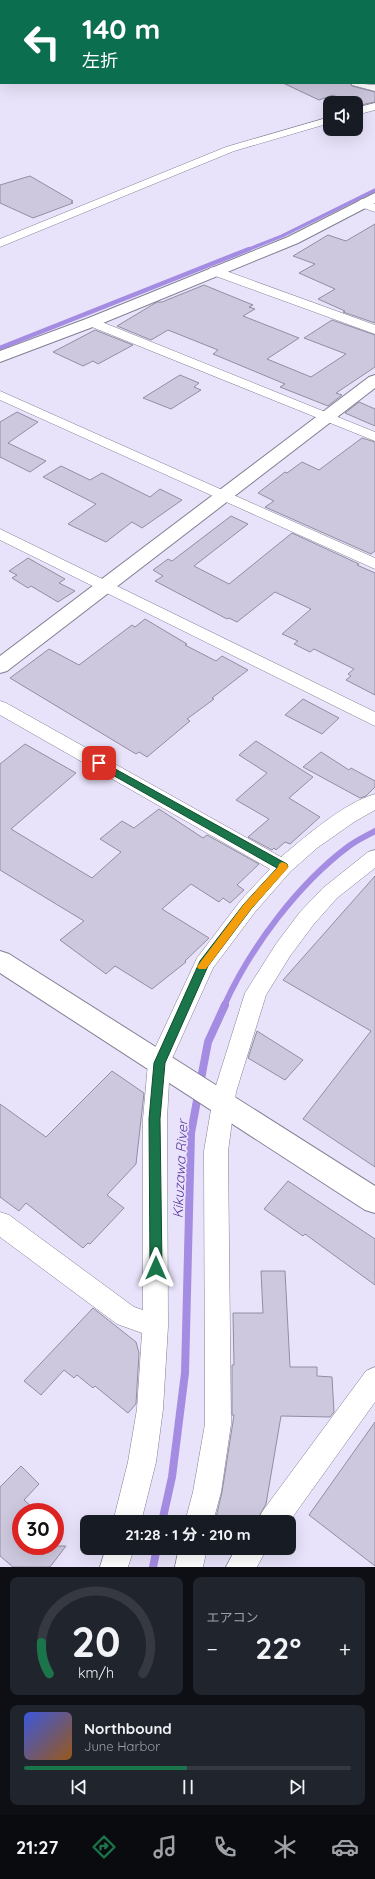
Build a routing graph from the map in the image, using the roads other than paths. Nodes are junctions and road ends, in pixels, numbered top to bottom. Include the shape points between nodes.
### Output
1 (360, 84) edge
2 (375, 88) edge
3 (375, 106) edge
4 (363, 110) edge
5 (323, 122) edge
6 (371, 203) edge
7 (0, 243) edge
8 (215, 270) junction
9 (92, 322) junction
10 (375, 330) edge
11 (0, 357) edge
12 (375, 380) edge
13 (0, 395) edge
14 (325, 418) junction
15 (375, 438) edge
16 (222, 496) junction
17 (0, 534) edge
18 (375, 564) edge
19 (103, 586) junction
20 (0, 666) edge
21 (0, 707) edge
22 (375, 720) edge
23 (375, 801) edge
24 (375, 857) edge
25 (283, 867) junction
26 (0, 961) edge
27 (165, 1067) junction
28 (218, 1102) junction
29 (375, 1202) edge
30 (2, 1229) edge
31 (155, 1326) junction
32 (375, 1380) edge
33 (129, 1515) edge
34 (201, 1515) edge
35 (277, 1515) edge
36 (118, 1555) edge
37 (191, 1555) edge
38 (248, 1555) edge
39 (114, 1567) edge
40 (188, 1567) edge
41 (240, 1567) edge

1 - 2 street
3 - 4 street
5 - 7 street via 230,149
6 - 8 street via 293,240
8 - 9 street
8 - 10 street
9 - 11 street
9 - 14 street
12 - 14 street
13 - 16 street
14 - 15 street
14 - 16 street
16 - 18 street
16 - 19 street
17 - 19 street
19 - 20 street
19 - 22 street
21 - 25 street
23 - 25 street via 310,843
24 - 28 street via 330,892 283,950 256,993
25 - 27 street via 248,906 204,964
26 - 27 street
27 - 28 street
27 - 31 street via 154,1119
28 - 29 street
28 - 34 street via 218,1424
30 - 31 street via 126,1316
31 - 33 street via 150,1409 142,1462
32 - 35 street
36 - 39 street
37 - 40 street
38 - 41 street

